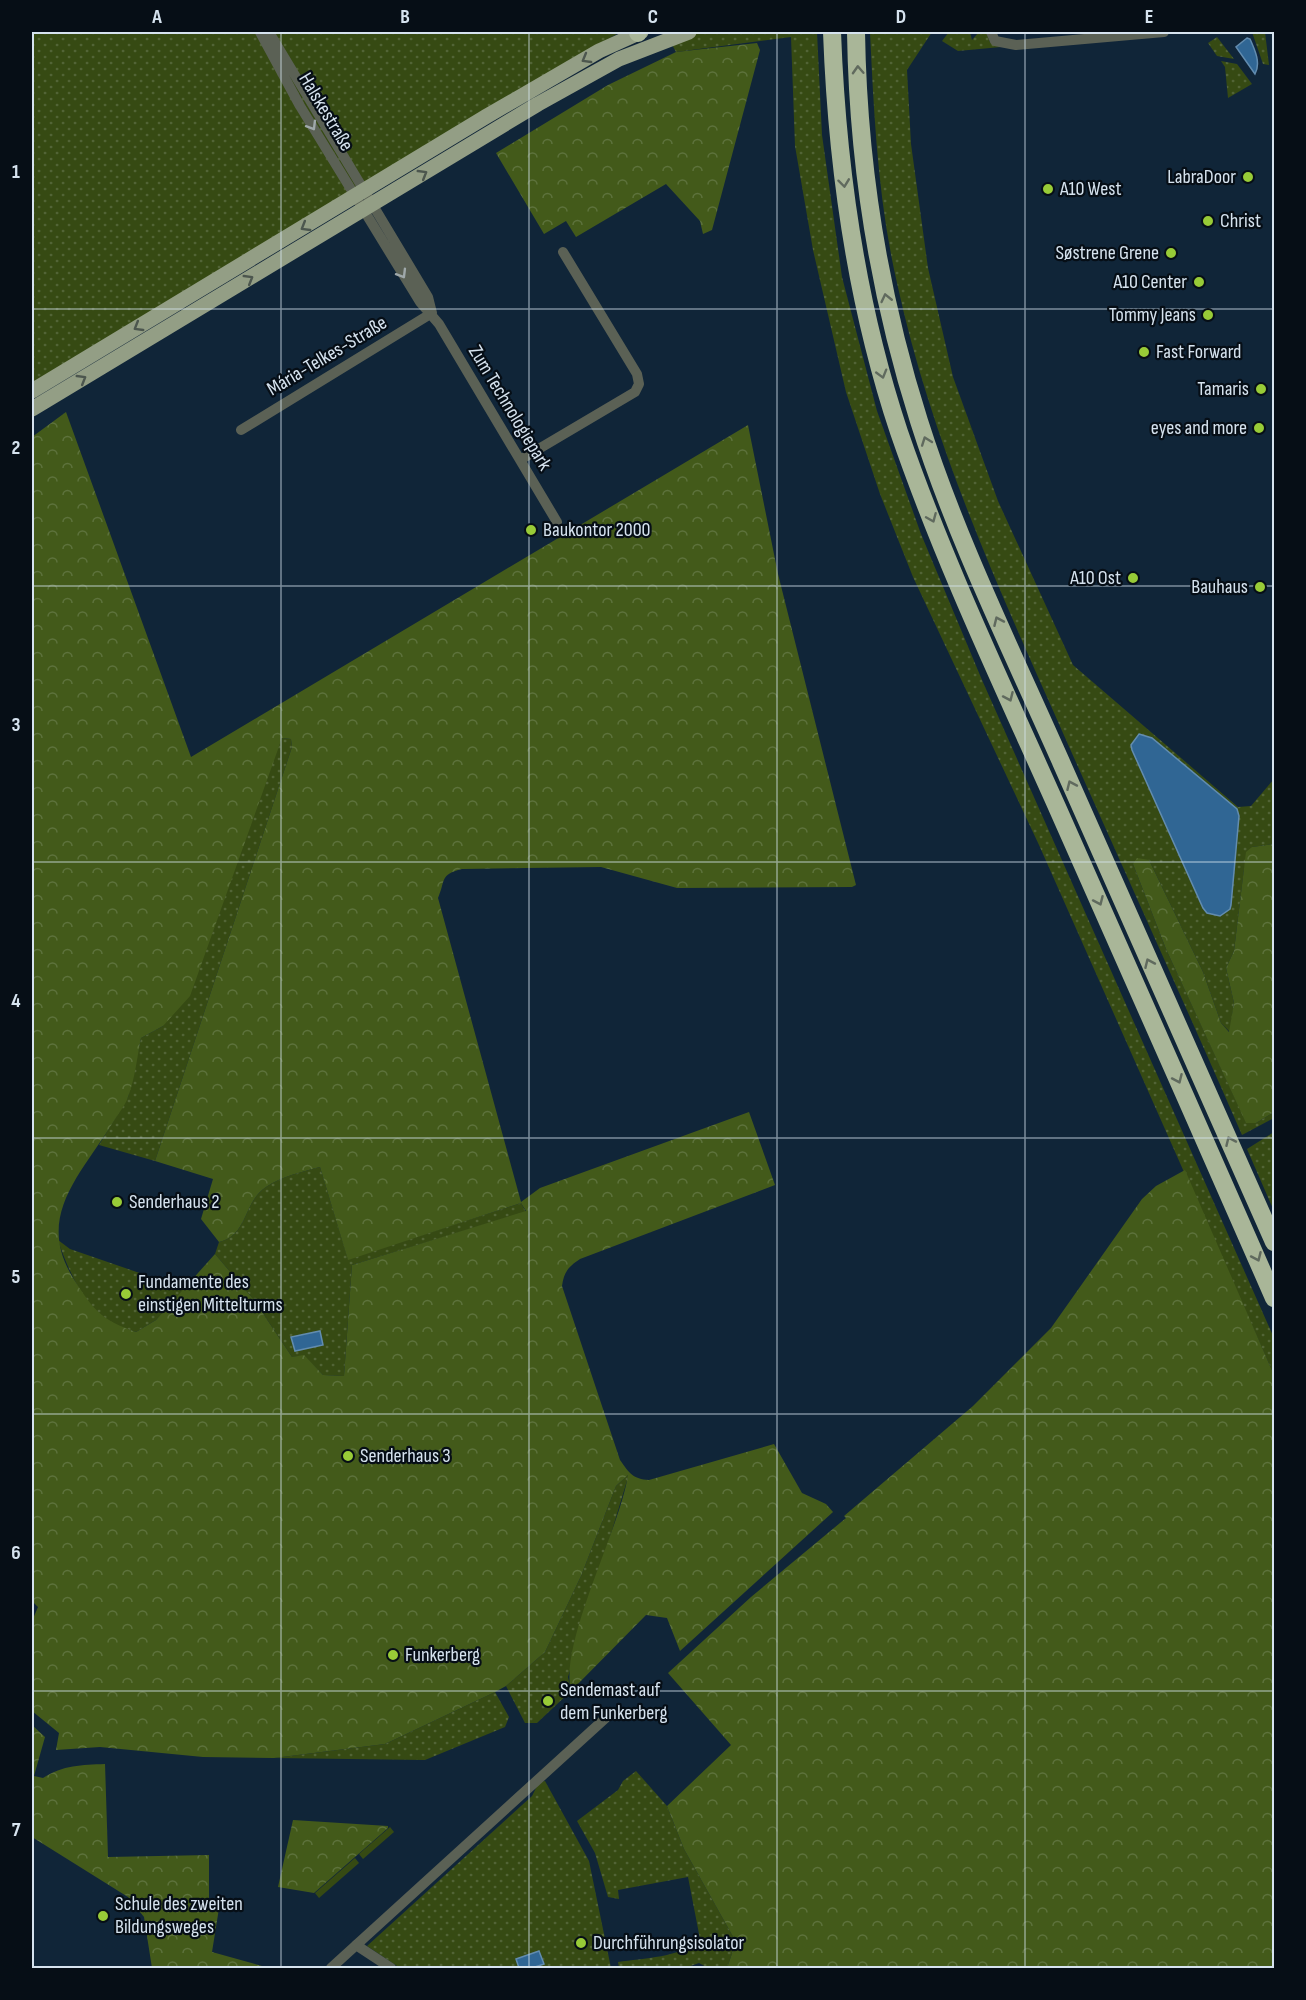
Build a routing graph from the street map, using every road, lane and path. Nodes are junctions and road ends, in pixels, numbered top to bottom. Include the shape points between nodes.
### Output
1 (260, 32) edge
2 (269, 32) edge
3 (689, 32) edge
4 (832, 32) edge
5 (856, 32) edge
6 (991, 32) edge
7 (1164, 32) edge
8 (640, 36) edge
9 (364, 200) junction
10 (563, 252) dead end
11 (432, 313) junction
12 (32, 391) edge
13 (32, 409) edge
14 (241, 430) dead end
15 (520, 460) junction
16 (557, 522) dead end
17 (1275, 1242) edge
18 (1275, 1298) edge
19 (610, 1714) dead end
20 (356, 1945) junction
21 (331, 1968) edge
22 (391, 1968) edge

1 -> 9 street, Halskestraße via 300,106
2 - 9 street, Halskestraße
3 - 8 main road
4 -> 18 highway via 839,139 860,285 899,431 978,628
17 -> 5 highway via 996,617 919,422 889,310 868,203
6 - 7 street via 995,41 1016,45
8 - 9 main road via 589,57
9 - 11 street, Zum Technologiepark via 420,302
9 -> 12 main road
13 -> 9 main road
10 - 15 street via 637,374 639,384 635,392
11 - 14 street, Mária-Telkes-Straße
11 - 15 street, Zum Technologiepark
15 - 16 street, Zum Technologiepark
19 - 20 street
20 - 21 street
20 - 22 street

